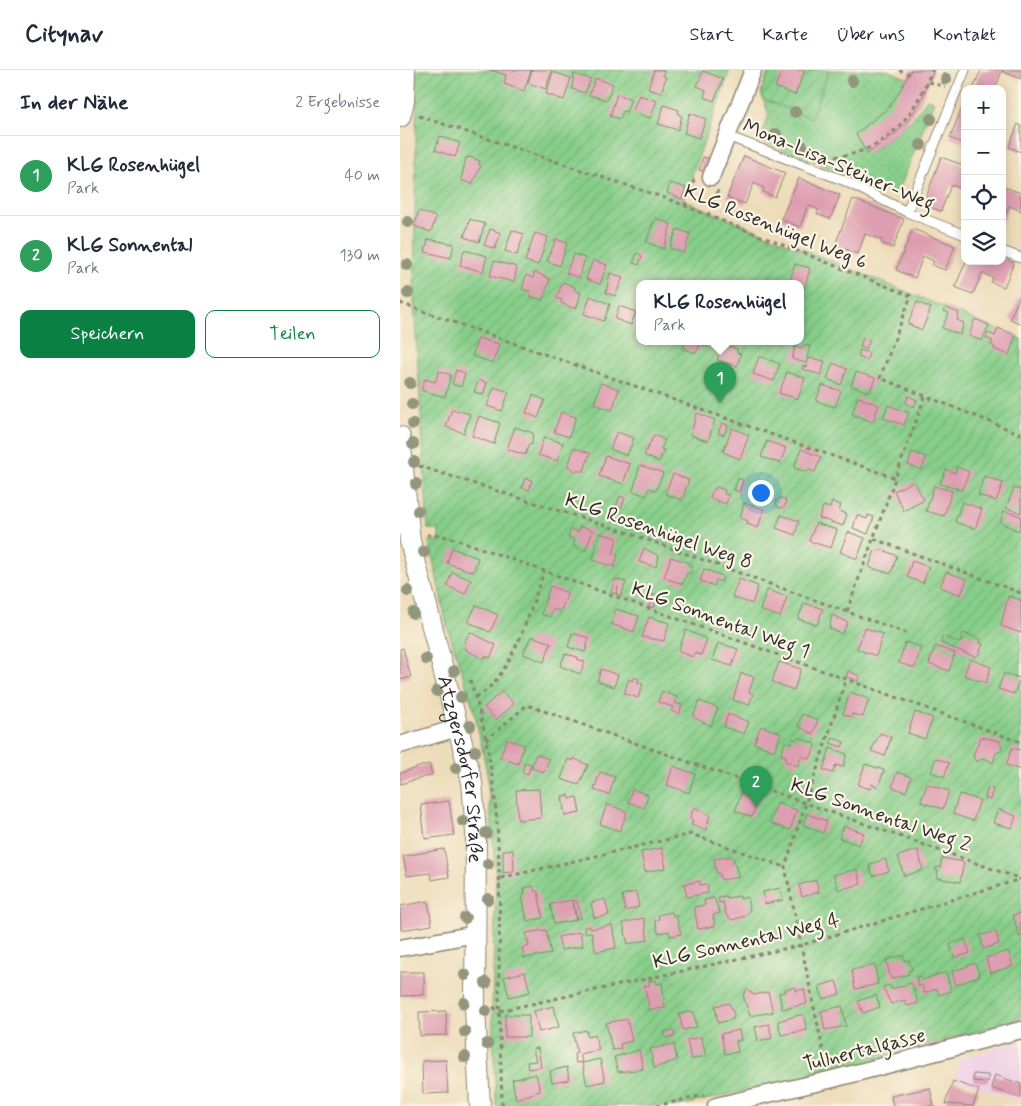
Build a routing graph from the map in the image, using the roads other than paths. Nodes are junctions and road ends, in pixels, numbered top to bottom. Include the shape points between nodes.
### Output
1 (405, 70) edge
2 (753, 70) edge
3 (965, 70) edge
4 (401, 114) edge
5 (727, 136) junction
6 (711, 177) road end
7 (907, 212) junction
8 (961, 233) edge
9 (1006, 252) edge
10 (1021, 258) edge
11 (400, 437) edge
12 (405, 543) edge
13 (457, 728) junction
14 (400, 745) edge
15 (476, 934) junction
16 (400, 948) edge
17 (1021, 1030) edge
18 (480, 1106) edge
19 (716, 1106) edge

1 - 4 street
2 - 5 street
3 - 7 lane
5 - 6 street
5 - 7 lane, Mona-Lisa-Steiner-Weg via 811,167
7 - 8 lane, Mona-Lisa-Steiner-Weg
9 - 10 lane
11 - 12 street, Atzgersdorfer Straße
12 - 13 street, Atzgersdorfer Straße
13 - 14 street
13 - 15 street, Atzgersdorfer Straße via 472,782 476,833
15 - 16 street
15 - 18 street, Atzgersdorfer Straße via 475,1007
17 - 19 street, Tullnertalgasse

